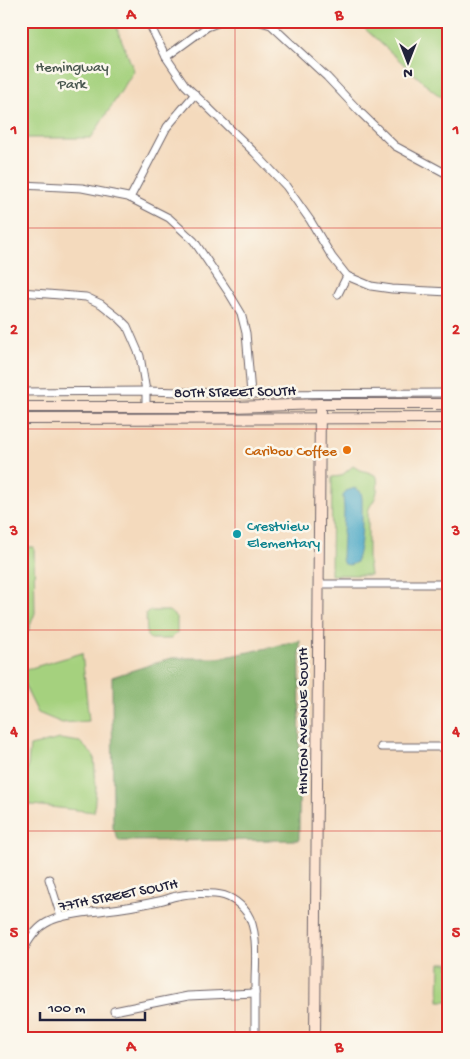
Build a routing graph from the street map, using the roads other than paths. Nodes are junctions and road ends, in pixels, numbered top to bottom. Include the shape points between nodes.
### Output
1 (148, 21) edge
2 (223, 21) edge
3 (257, 21) edge
4 (166, 57) junction
5 (195, 94) junction
6 (449, 175) edge
7 (21, 185) edge
8 (130, 198) junction
9 (347, 276) junction
10 (21, 292) edge
11 (449, 292) edge
12 (338, 294) dead end
13 (146, 391) junction
14 (21, 392) edge
15 (449, 392) edge
16 (251, 394) junction
17 (320, 404) junction
18 (449, 404) edge
19 (21, 407) edge
20 (146, 407) junction
21 (320, 418) junction
22 (449, 418) edge
23 (21, 419) edge
24 (318, 584) junction
25 (449, 584) edge
26 (381, 747) dead end
27 (449, 747) edge
28 (49, 879) dead end
29 (61, 917) junction
30 (21, 955) edge
31 (255, 993) junction
32 (114, 1011) dead end
33 (254, 1038) edge
34 (315, 1038) edge

1 - 4 street
2 - 4 street via 207,27
3 - 6 street via 271,25 395,146
4 - 5 street
5 - 8 street via 167,127
5 - 9 street via 286,186
7 - 8 street via 82,188
8 - 16 street via 169,218 194,241 230,292 246,333
9 - 11 street via 392,289
9 - 12 street
10 - 13 street via 86,297 120,319 128,326 140,356
13 - 14 street, 80TH STREET SOUTH
13 - 16 street, 80TH STREET SOUTH
13 - 20 street
15 - 16 street, 80TH STREET SOUTH
17 - 18 main road, 80TH STREET SOUTH
17 - 20 main road, 80TH STREET SOUTH
17 - 21 main road, HINTON AVENUE SOUTH
19 - 20 main road, 80TH STREET SOUTH
21 - 22 main road, 80TH STREET SOUTH
21 - 23 main road, 80TH STREET SOUTH
21 - 24 main road, HINTON AVENUE SOUTH
24 - 25 street
24 - 34 main road, HINTON AVENUE SOUTH
26 - 27 street
28 - 29 street
29 - 30 street, 77TH STREET SOUTH via 39,928
29 - 31 street, 77TH STREET SOUTH via 178,896 226,896 242,907 252,924
31 - 32 street via 188,996
31 - 33 street, 77TH STREET SOUTH

